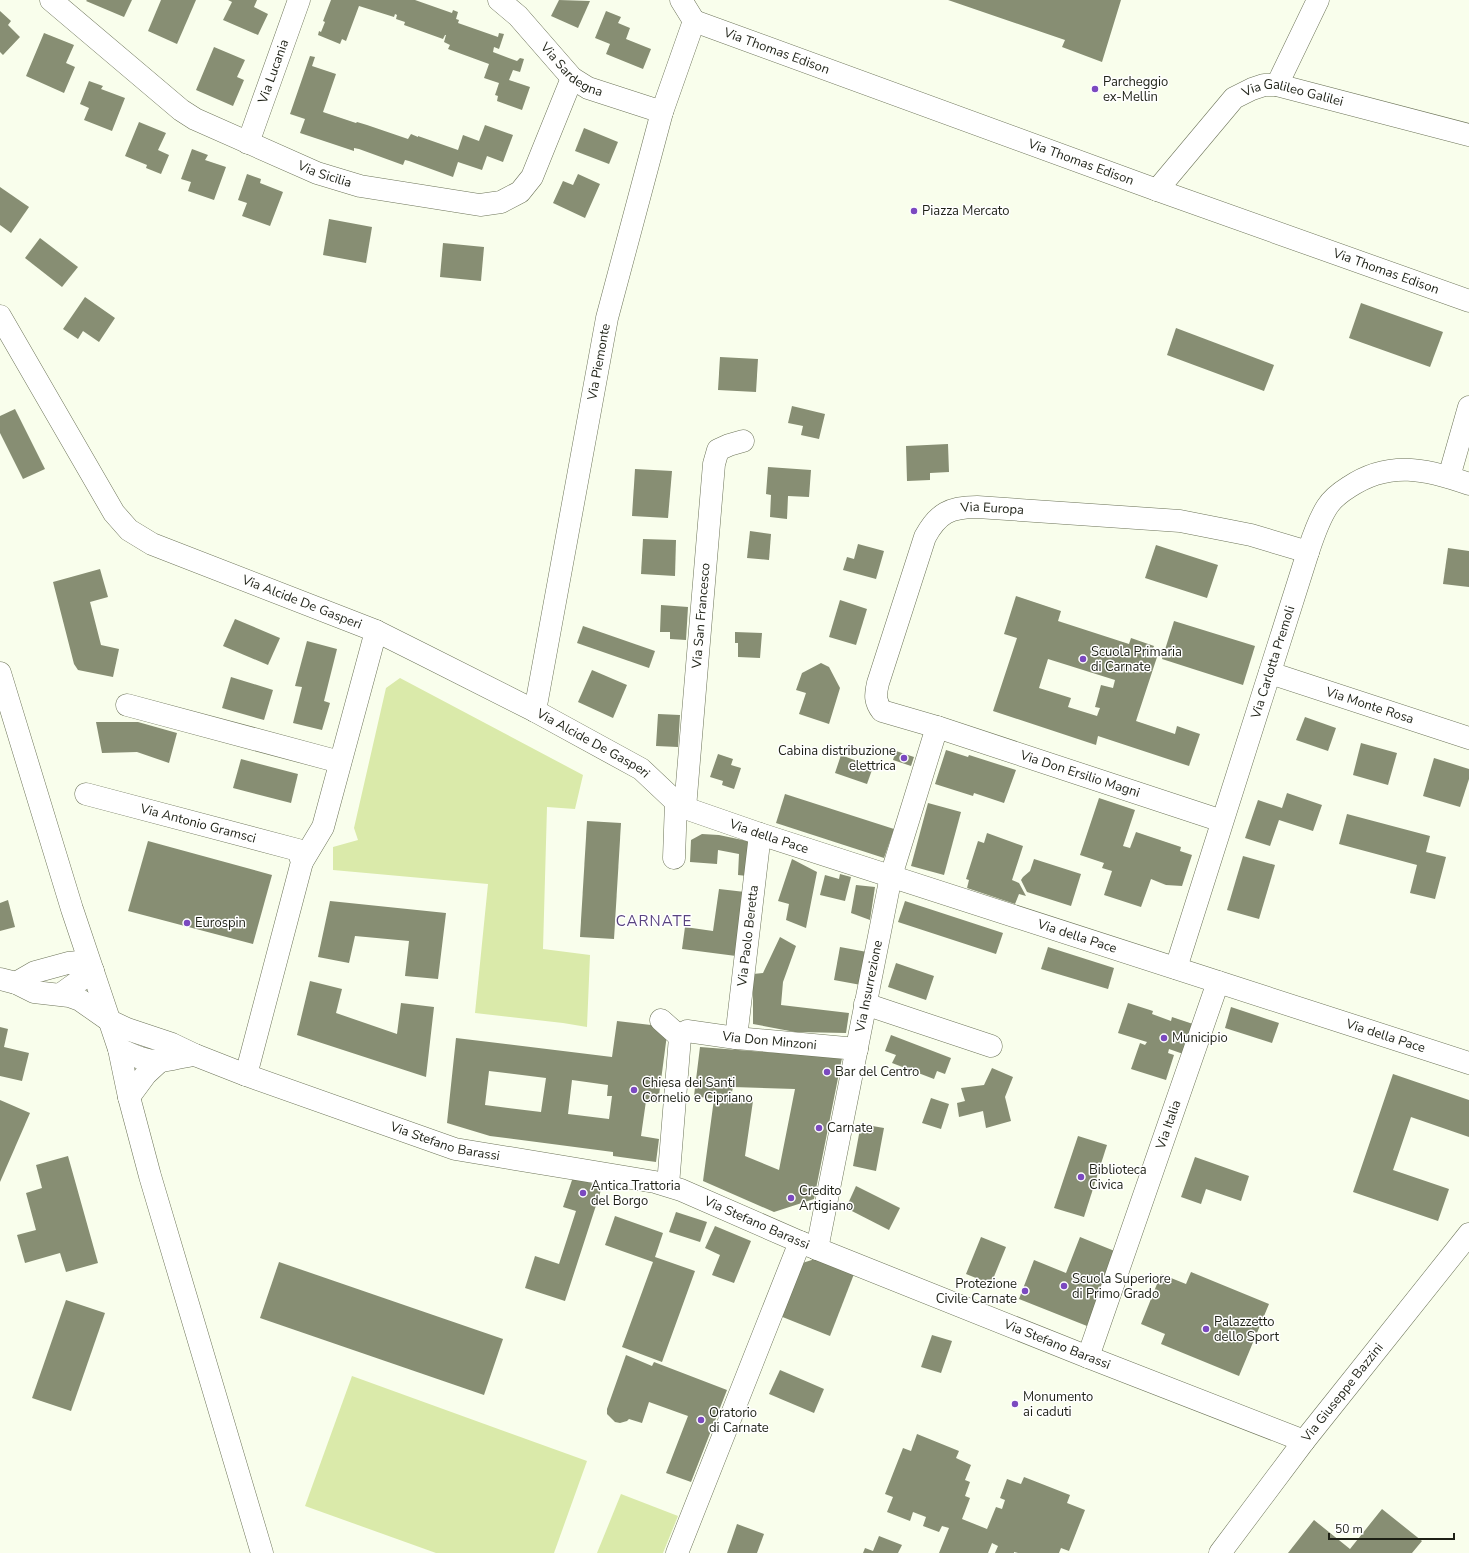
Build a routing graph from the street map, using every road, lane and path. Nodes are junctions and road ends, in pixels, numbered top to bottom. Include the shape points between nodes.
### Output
1 (51, 0) edge
2 (299, 0) edge
3 (499, 0) edge
4 (681, 0) edge
5 (1318, 0) edge
6 (694, 21) junction
7 (572, 78) junction
8 (1277, 85) junction
9 (662, 112) junction
10 (1469, 135) edge
11 (248, 143) junction
12 (1157, 190) junction
13 (1469, 301) edge
14 (0, 316) edge
15 (1469, 407) edge
16 (743, 441) dead end
17 (1449, 477) junction
18 (1469, 484) edge
19 (1308, 552) junction
20 (376, 631) junction
21 (0, 673) edge
22 (1270, 673) junction
23 (127, 705) dead end
24 (534, 711) junction
25 (937, 727) junction
26 (1469, 738) edge
27 (340, 762) junction
28 (86, 794) dead end
29 (680, 805) junction
30 (1222, 821) junction
31 (760, 834) junction
32 (674, 858) dead end
33 (302, 862) junction
34 (891, 876) junction
35 (72, 909) junction
36 (68, 963) junction
37 (1176, 968) junction
38 (93, 971) junction
39 (8, 981) edge
40 (1218, 982) junction
41 (61, 994) junction
42 (865, 1004) junction
43 (661, 1020) dead end
44 (110, 1021) junction
45 (682, 1035) junction
46 (154, 1038) junction
47 (736, 1038) junction
48 (992, 1046) dead end
49 (119, 1049) junction
50 (857, 1049) junction
51 (195, 1055) junction
52 (160, 1061) junction
53 (1469, 1063) edge
54 (246, 1075) junction
55 (129, 1097) junction
56 (668, 1185) junction
57 (1469, 1234) edge
58 (809, 1245) junction
59 (1088, 1357) junction
60 (1304, 1441) junction
61 (262, 1553) edge
62 (676, 1553) edge
63 (1220, 1553) edge

1 - 11 street, Via Sicilia via 181,110
2 - 11 street, Via Lucania
3 - 7 street, Via Sardegna via 518,16
4 - 6 street
5 - 8 street
6 - 9 street, Via Piemonte
6 - 12 street, Via Thomas Edison
7 - 9 street, Via Sardegna via 588,88
7 - 11 street, Via Sicilia via 532,177 520,192 501,202 480,205 360,186 317,174
8 - 10 street, Via Galileo Galilei
8 - 12 street, Via Galileo Galilei via 1264,85 1234,98
9 - 24 street, Via Piemonte via 607,318
12 - 13 street, Via Thomas Edison
14 - 20 street, Via Alcide De Gasperi via 114,512 129,530 152,544
15 - 17 street
16 - 29 street, Via San Francesco via 718,450 714,464
17 - 18 street, Via Carlotta Premoli
17 - 19 street, Via Carlotta Premoli via 1410,469 1392,469 1356,482 1339,493 1327,506
19 - 22 street, Via Carlotta Premoli
19 - 25 street, Via Europa via 1251,535 1180,521 977,507 954,508 930,528 925,537 876,692 877,704 882,711
20 - 24 street, Via Alcide De Gasperi
20 - 27 street
21 - 35 street
22 - 26 street, Via Monte Rosa
22 - 30 street, Via Carlotta Premoli
23 - 27 street
24 - 29 street, Via Alcide De Gasperi via 641,769
25 - 30 street, Via Don Ersilio Magni
25 - 34 street, Via Insurrezione
27 - 33 street via 322,827
28 - 33 street, Via Antonio Gramsci via 298,850
29 - 31 street, Via della Pace
29 - 32 street
30 - 37 street, Via Carlotta Premoli
31 - 34 street, Via della Pace
31 - 47 street, Via Paolo Beretta
33 - 54 street
34 - 37 street, Via della Pace
34 - 42 street, Via Insurrezione
35 - 36 street via 74,935
35 - 38 street
36 - 38 street via 79,962
36 - 39 street
37 - 40 street, Via della Pace
38 - 41 street
38 - 44 street
39 - 41 street, Via Stefano Barassi via 34,992
40 - 53 street, Via della Pace
40 - 59 street, Via Italia
41 - 44 street, Via Stefano Barassi via 80,1000
42 - 48 street
42 - 50 street, Via Insurrezione
43 - 45 street
44 - 46 street, Via Stefano Barassi
44 - 49 street
45 - 47 street, Via Don Minzoni via 688,1031
45 - 56 street
46 - 49 street
46 - 51 street, Via Stefano Barassi
47 - 50 street, Via Don Minzoni
49 - 52 street, Via Stefano Barassi via 137,1058
49 - 55 street
50 - 58 street, Via Insurrezione
51 - 52 street, Via Stefano Barassi
51 - 54 street, Via Stefano Barassi
52 - 55 street, Via Stefano Barassi via 146,1074
54 - 56 street, Via Stefano Barassi via 455,1149
55 - 61 street
56 - 58 street, Via Stefano Barassi
57 - 60 street, Via Giuseppe Bazzini
58 - 59 street, Via Stefano Barassi
58 - 62 street, Via Insurrezione
59 - 60 street, Via Stefano Barassi
60 - 63 street, Via Giuseppe Bazzini

